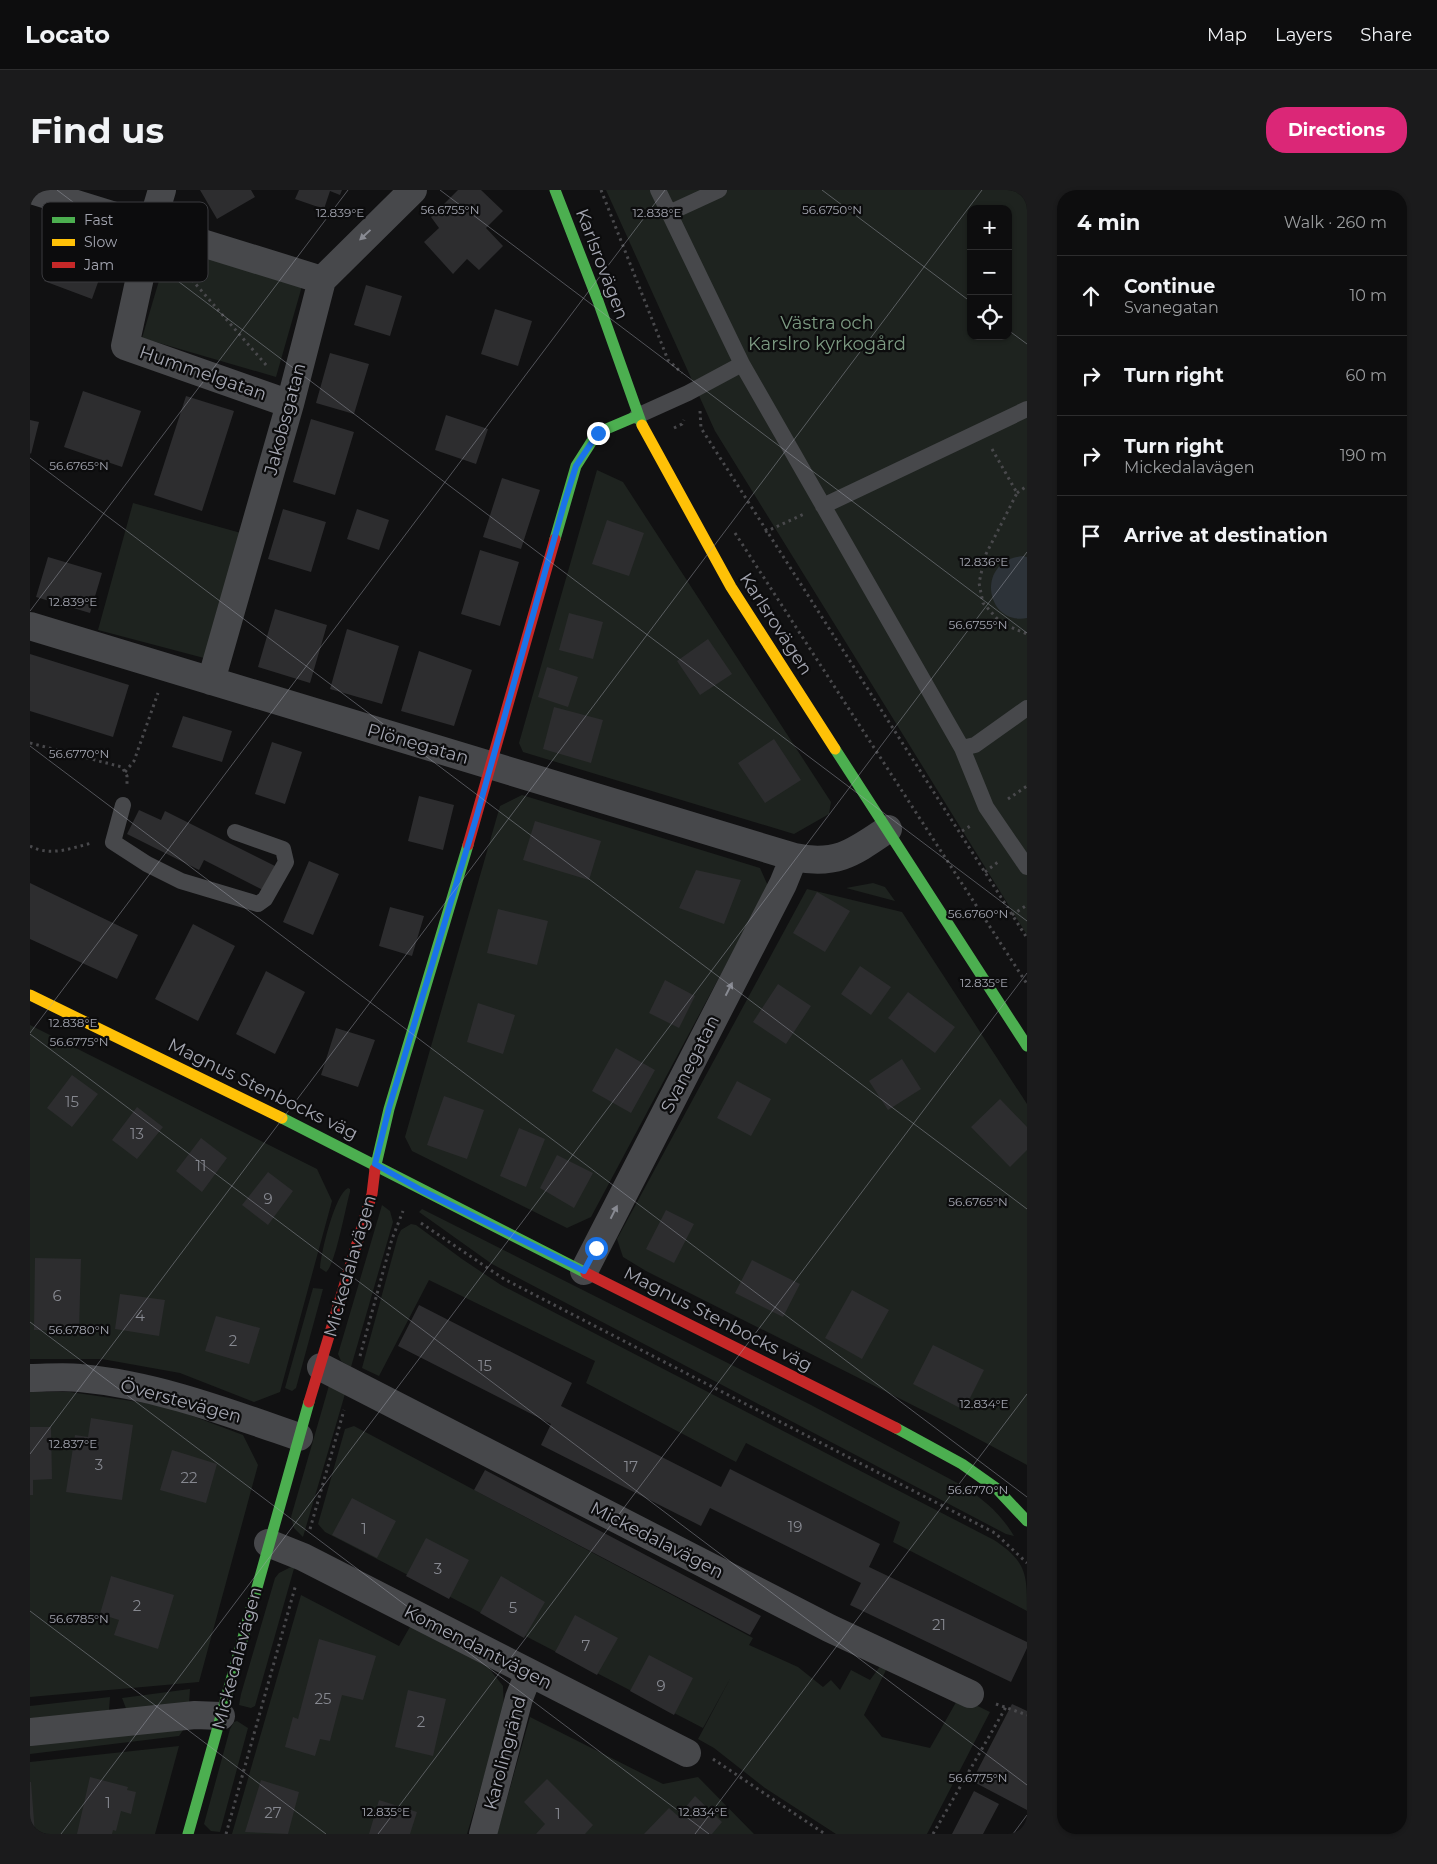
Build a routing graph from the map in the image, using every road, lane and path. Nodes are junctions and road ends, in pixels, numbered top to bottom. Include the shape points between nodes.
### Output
1 (31, 190) edge
2 (162, 190) edge
3 (413, 190) edge
4 (555, 190) edge
5 (601, 190) edge
6 (658, 190) edge
7 (719, 190) edge
8 (70, 202) edge
9 (158, 202) edge
10 (669, 213) junction
11 (208, 245) edge
12 (322, 280) junction
13 (139, 282) edge
14 (194, 282) edge
15 (742, 364) junction
16 (271, 370) dead end
17 (696, 388) junction
18 (290, 404) junction
19 (661, 406) junction
20 (1027, 409) edge
21 (637, 416) junction
22 (983, 430) junction
23 (676, 436) dead end
24 (1027, 486) edge
25 (1017, 493) junction
26 (823, 506) junction
27 (735, 532) dead end
28 (765, 532) junction
29 (30, 626) edge
30 (1027, 634) edge
31 (211, 681) junction
32 (158, 691) dead end
33 (1027, 708) edge
34 (30, 742) edge
35 (962, 748) junction
36 (491, 765) junction
37 (125, 772) junction
38 (123, 805) joint
39 (888, 829) junction
40 (235, 832) dead end
41 (113, 842) junction
42 (30, 846) edge
43 (794, 857) junction
44 (1027, 867) edge
45 (1027, 905) edge
46 (1012, 915) junction
47 (1027, 938) edge
48 (1027, 984) edge
49 (30, 995) edge
50 (1027, 1046) edge
51 (375, 1164) junction
52 (410, 1216) dead end
53 (418, 1221) dead end
54 (584, 1271) junction
55 (320, 1367) junction
56 (30, 1378) edge
57 (352, 1382) junction
58 (299, 1437) junction
59 (1027, 1521) edge
60 (268, 1543) junction
61 (303, 1557) junction
62 (1027, 1563) edge
63 (529, 1673) junction
64 (970, 1694) joint
65 (1006, 1707) junction
66 (1027, 1715) edge
67 (221, 1716) junction
68 (30, 1732) edge
69 (687, 1753) joint
70 (188, 1834) edge
71 (226, 1834) edge
72 (483, 1834) edge
73 (825, 1834) edge
74 (933, 1834) edge

1 - 8 street
2 - 9 street, Hummelgatan
3 -> 12 street, Jakobsgatan
4 - 21 street, Karlsrovägen via 598,301
5 - 17 path via 668,360
6 - 10 lane
7 - 10 lane
10 - 15 lane
11 - 12 street
12 - 18 street, Jakobsgatan
13 - 18 street, Hummelgatan via 125,346
14 - 16 path
15 - 17 lane
15 - 26 lane
17 - 19 lane
17 - 28 path via 701,428
18 - 31 street, Jakobsgatan
19 - 21 lane
19 - 23 path
20 - 22 lane
21 - 36 street, Mickedalavägen via 598,433 576,466
21 - 39 street, Karlsrovägen via 731,587
22 - 25 path
22 - 26 lane
24 - 25 path
25 - 30 path via 985,556 978,583 983,603 1001,623
26 - 28 path
26 - 35 lane
27 - 48 path
28 - 46 path
29 - 31 street, Plönegatan
31 - 36 street, Plönegatan
32 - 37 path via 134,762
33 - 35 lane via 975,745
34 - 37 path via 122,767
35 - 44 lane via 986,807
36 - 43 street, Plönegatan
36 - 51 street, Mickedalavägen
37 - 38 path via 127,791
38 - 41 lane
39 - 43 street, Plönegatan via 843,856 816,861
39 - 50 street, Karlsrovägen
40 - 41 lane via 283,850 286,862 265,899 258,904 181,880 147,864
41 - 42 path via 53,852
54 -> 43 street, Svanegatan
45 - 46 path
46 - 47 path
49 - 51 street, Magnus Stenbocks väg
51 - 54 street, Magnus Stenbocks väg
51 - 55 street, Mickedalavägen via 372,1194
52 - 57 path via 403,1211 392,1239
53 - 62 path via 504,1279 995,1533
54 - 59 street, Magnus Stenbocks väg via 962,1464 996,1488
55 - 57 street, Mickedalavägen
55 - 58 street, Mickedalavägen
56 - 58 street, Överstevägen via 78,1378 140,1386 205,1404
57 - 61 path
57 - 64 street, Mickedalavägen via 828,1628
58 - 60 street, Mickedalavägen
60 - 61 street, Komendantvägen
60 - 67 street, Mickedalavägen
61 - 63 street, Komendantvägen
61 - 71 path
63 - 69 street, Komendantvägen
63 - 72 street, Karolingränd via 519,1698
64 - 65 path
65 - 66 path
65 - 74 path
67 - 68 street via 195,1715
67 - 70 street, Mickedalavägen
69 - 73 path via 716,1760

